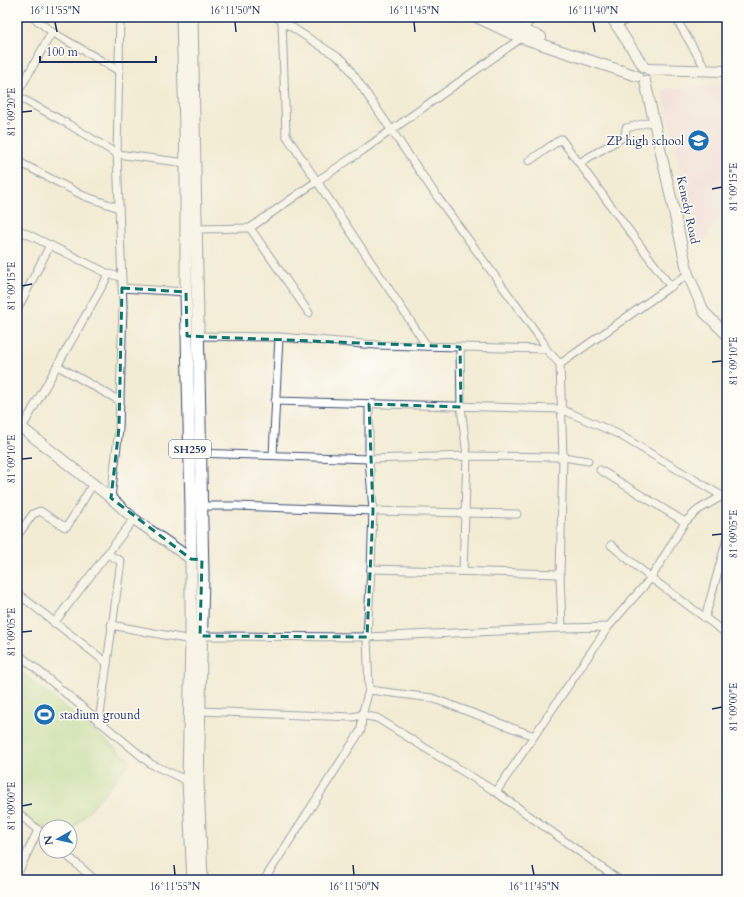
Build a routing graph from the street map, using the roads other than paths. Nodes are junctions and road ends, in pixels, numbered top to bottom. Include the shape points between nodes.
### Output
1 (33, 17) edge
2 (120, 17) edge
3 (182, 17) edge
4 (192, 17) edge
5 (476, 17) edge
6 (495, 17) edge
7 (534, 17) edge
8 (611, 17) edge
9 (631, 17) edge
10 (676, 17) edge
11 (279, 19) edge
12 (617, 26) junction
13 (52, 32) junction
14 (521, 34) junction
15 (119, 71) junction
16 (707, 71) junction
17 (727, 71) edge
18 (642, 72) junction
19 (17, 95) edge
20 (655, 121) junction
21 (391, 130) junction
22 (117, 154) junction
23 (17, 161) edge
24 (529, 161) dead end
25 (186, 163) junction
26 (579, 163) junction
27 (317, 181) junction
28 (119, 208) junction
29 (250, 228) junction
30 (17, 229) edge
31 (196, 229) junction
32 (50, 245) junction
33 (109, 274) junction
34 (688, 274) junction
35 (121, 277) junction
36 (671, 287) junction
37 (122, 288) junction
38 (186, 292) junction
39 (17, 310) edge
40 (310, 313) dead end
41 (727, 335) edge
42 (198, 336) junction
43 (279, 337) junction
44 (427, 346) junction
45 (460, 347) junction
46 (546, 349) junction
47 (560, 364) junction
48 (58, 366) junction
49 (120, 401) junction
50 (275, 401) junction
51 (369, 404) junction
52 (461, 407) junction
53 (562, 409) junction
54 (20, 426) edge
55 (196, 452) junction
56 (273, 455) junction
57 (467, 456) junction
58 (564, 457) junction
59 (369, 459) junction
60 (588, 461) dead end
61 (600, 470) dead end
62 (93, 484) junction
63 (724, 495) edge
64 (111, 498) junction
65 (202, 506) junction
66 (373, 511) junction
67 (465, 513) junction
68 (517, 514) dead end
69 (134, 519) junction
70 (685, 522) junction
71 (17, 536) edge
72 (727, 539) edge
73 (611, 545) dead end
74 (107, 554) junction
75 (197, 560) junction
76 (371, 569) junction
77 (463, 571) junction
78 (560, 574) junction
79 (651, 578) junction
80 (17, 593) edge
81 (705, 618) junction
82 (54, 623) junction
83 (111, 625) junction
84 (608, 627) junction
85 (562, 628) junction
86 (727, 634) edge
87 (367, 637) junction
88 (196, 638) junction
89 (17, 653) edge
90 (107, 662) junction
91 (369, 690) junction
92 (200, 711) junction
93 (362, 715) junction
94 (99, 722) junction
95 (534, 736) junction
96 (188, 781) junction
97 (496, 792) junction
98 (17, 812) edge
99 (38, 830) joint
100 (71, 859) edge
101 (17, 875) edge
102 (611, 878) edge
103 (95, 880) edge
104 (193, 880) edge
105 (202, 880) edge
106 (264, 880) edge
107 (619, 880) edge

1 - 13 street
2 - 15 street
3 - 25 main road, SH259
4 - 31 main road, SH259
5 - 14 street
6 - 14 street
7 - 14 street
8 - 12 street, Kenedy Road
9 - 12 street
10 - 16 street
11 - 21 street via 344,61
11 - 27 street via 286,135
12 - 18 street, Kenedy Road
13 - 15 street
13 - 19 street
14 - 18 street
14 - 21 street via 517,41
15 - 22 street
16 - 17 street
16 - 18 street
18 - 20 street, Kenedy Road
19 - 22 street
20 - 26 street via 626,128 625,136
20 - 34 street, Kenedy Road
21 - 27 street
21 - 46 street
22 - 25 street
22 - 28 street
23 - 28 street via 84,196
24 - 26 street via 561,139
25 - 38 main road, SH259
26 - 36 street
27 - 29 street
27 - 44 street
28 - 35 street
29 - 31 street
29 - 40 street
30 - 32 street
31 - 42 main road, SH259
32 - 33 street
32 - 39 street
33 - 35 street
33 - 48 street
34 - 36 street
34 - 41 street, Kenedy Road via 704,312
35 - 37 street
36 - 47 street
37 - 38 street
37 - 49 street
38 - 55 main road, SH259
42 - 43 street
42 - 55 main road, SH259
43 - 44 street via 376,345
43 - 50 street
44 - 45 street
45 - 46 street
45 - 52 street
46 - 47 street
47 - 53 street
48 - 49 street
48 - 54 street
49 - 64 street via 120,428
50 - 51 street
50 - 56 street
51 - 52 street
51 - 59 street
52 - 53 street
52 - 57 street
53 - 58 street
53 - 63 street via 618,434
54 - 62 street
55 - 56 street
55 - 65 main road, SH259
55 - 75 main road, SH259
56 - 59 street
57 - 58 street
57 - 59 street
57 - 67 street
58 - 60 street
58 - 78 street
59 - 66 street
61 - 70 street
62 - 64 street
62 - 71 street via 65,527 40,511 33,514
63 - 70 street via 698,510
64 - 69 street
65 - 66 street
65 - 75 main road, SH259
66 - 67 street
66 - 76 street
67 - 68 street
67 - 77 street
69 - 74 street
69 - 75 street
70 - 79 street
72 - 81 street
73 - 79 street
74 - 82 street
74 - 83 street via 121,561
75 - 88 main road, SH259
76 - 77 street
76 - 87 street
77 - 78 street
78 - 85 street
79 - 81 street
79 - 84 street
80 - 82 street
81 - 86 street
82 - 90 street
83 - 88 street
83 - 90 street
84 - 85 street
84 - 95 street
85 - 87 street
87 - 88 street
87 - 91 street
88 - 92 main road, SH259
88 - 96 main road, SH259
89 - 94 street
90 - 94 street
91 - 93 street
91 - 95 street via 432,698
92 - 93 street via 352,717
92 - 105 main road, SH259 via 198,781
93 - 97 street via 377,718
93 - 106 street via 361,730
94 - 96 street via 151,764
95 - 97 street
96 - 104 main road, SH259
97 - 102 street
98 - 99 street
99 - 101 street
100 - 103 street
102 - 107 street

